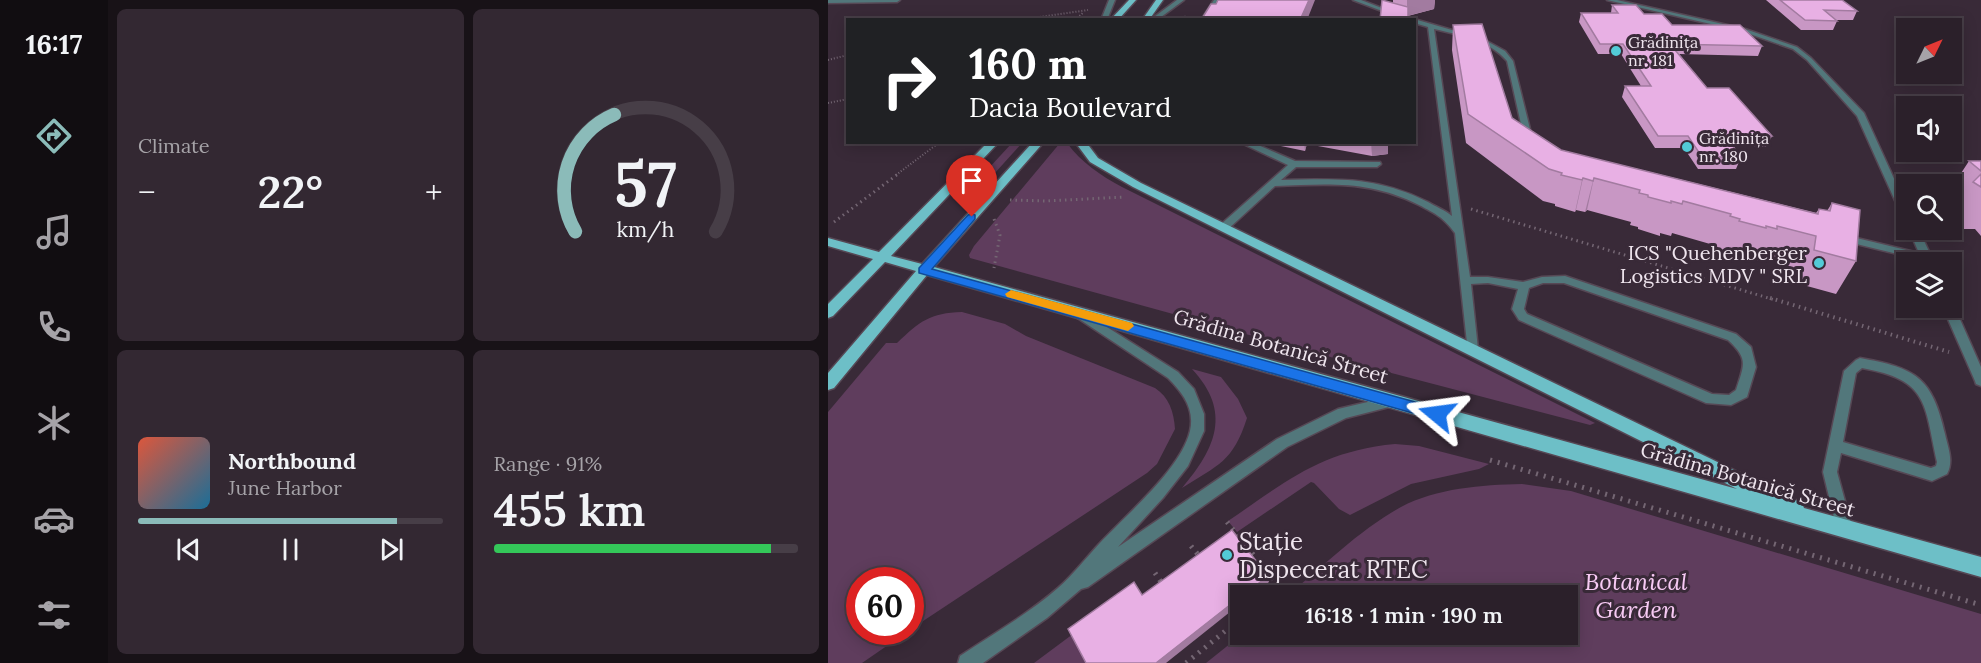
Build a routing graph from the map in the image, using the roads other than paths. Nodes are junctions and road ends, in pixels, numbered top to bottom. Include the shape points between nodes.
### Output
1 (897, 0) edge
2 (1112, 0) edge
3 (1133, 0) edge
4 (1160, 0) edge
5 (1181, 0) edge
6 (1217, 0) edge
7 (1356, 0) edge
8 (1611, 0) edge
9 (828, 1) edge
10 (1366, 1) edge
11 (1400, 16) edge
12 (1105, 18) edge
13 (1115, 18) edge
14 (1146, 18) edge
15 (1156, 18) edge
16 (1205, 18) edge
17 (1416, 22) edge
18 (1431, 27) junction
19 (992, 144) edge
20 (1037, 144) edge
21 (1082, 144) edge
22 (1247, 144) edge
23 (1534, 146) edge
24 (1377, 164) dead end
25 (1294, 165) junction
26 (1275, 183) junction
27 (1896, 192) edge
28 (1223, 228) junction
29 (1460, 232) junction
30 (1834, 235) edge
31 (828, 242) edge
32 (1898, 252) edge
33 (880, 258) junction
34 (924, 270) junction
35 (1466, 281) junction
36 (1524, 286) junction
37 (1076, 311) junction
38 (828, 313) edge
39 (1954, 318) edge
40 (1472, 349) junction
41 (1981, 381) edge
42 (828, 384) edge
43 (1393, 401) junction
44 (1836, 446) junction
45 (1838, 528) junction
46 (1981, 567) edge
47 (1064, 594) junction
48 (966, 663) edge

1 - 9 street
2 - 12 street
3 - 13 main road
4 - 14 main road
5 - 15 street
6 - 16 street
7 - 10 street
8 - 27 street via 1743,30 1795,48 1861,116
10 - 11 street
17 - 18 street
18 - 23 street via 1485,42 1505,53
18 - 29 street
19 - 33 main road
20 - 34 main road
21 - 28 main road via 1094,160 1111,171
22 - 25 street
24 - 25 street
25 - 26 street
26 - 28 street
26 - 29 street via 1347,181 1400,192 1447,216
28 - 40 main road
29 - 35 street
30 - 32 street
31 - 33 main road, Grădina Botanică Street
33 - 34 main road, Grădina Botanică Street
33 - 38 main road
34 - 37 main road, Grădina Botanică Street
34 - 42 main road
35 - 36 street
35 - 40 street
36 - 36 street via 1565,279 1732,337 1747,350 1750,367 1742,393 1731,400 1711,399 1535,323 1518,309
37 - 43 main road, Grădina Botanică Street
37 - 47 street via 1185,386 1194,399 1197,430 1174,472
39 - 41 street
40 - 45 main road
43 - 45 main road, Grădina Botanică Street
43 - 47 street via 1343,413 1282,443
44 - 44 street via 1850,371 1860,363 1883,366 1920,383 1928,397 1944,462 1942,470 1932,475
44 - 45 street via 1830,472
45 - 46 main road, Grădina Botanică Street
47 - 48 street

